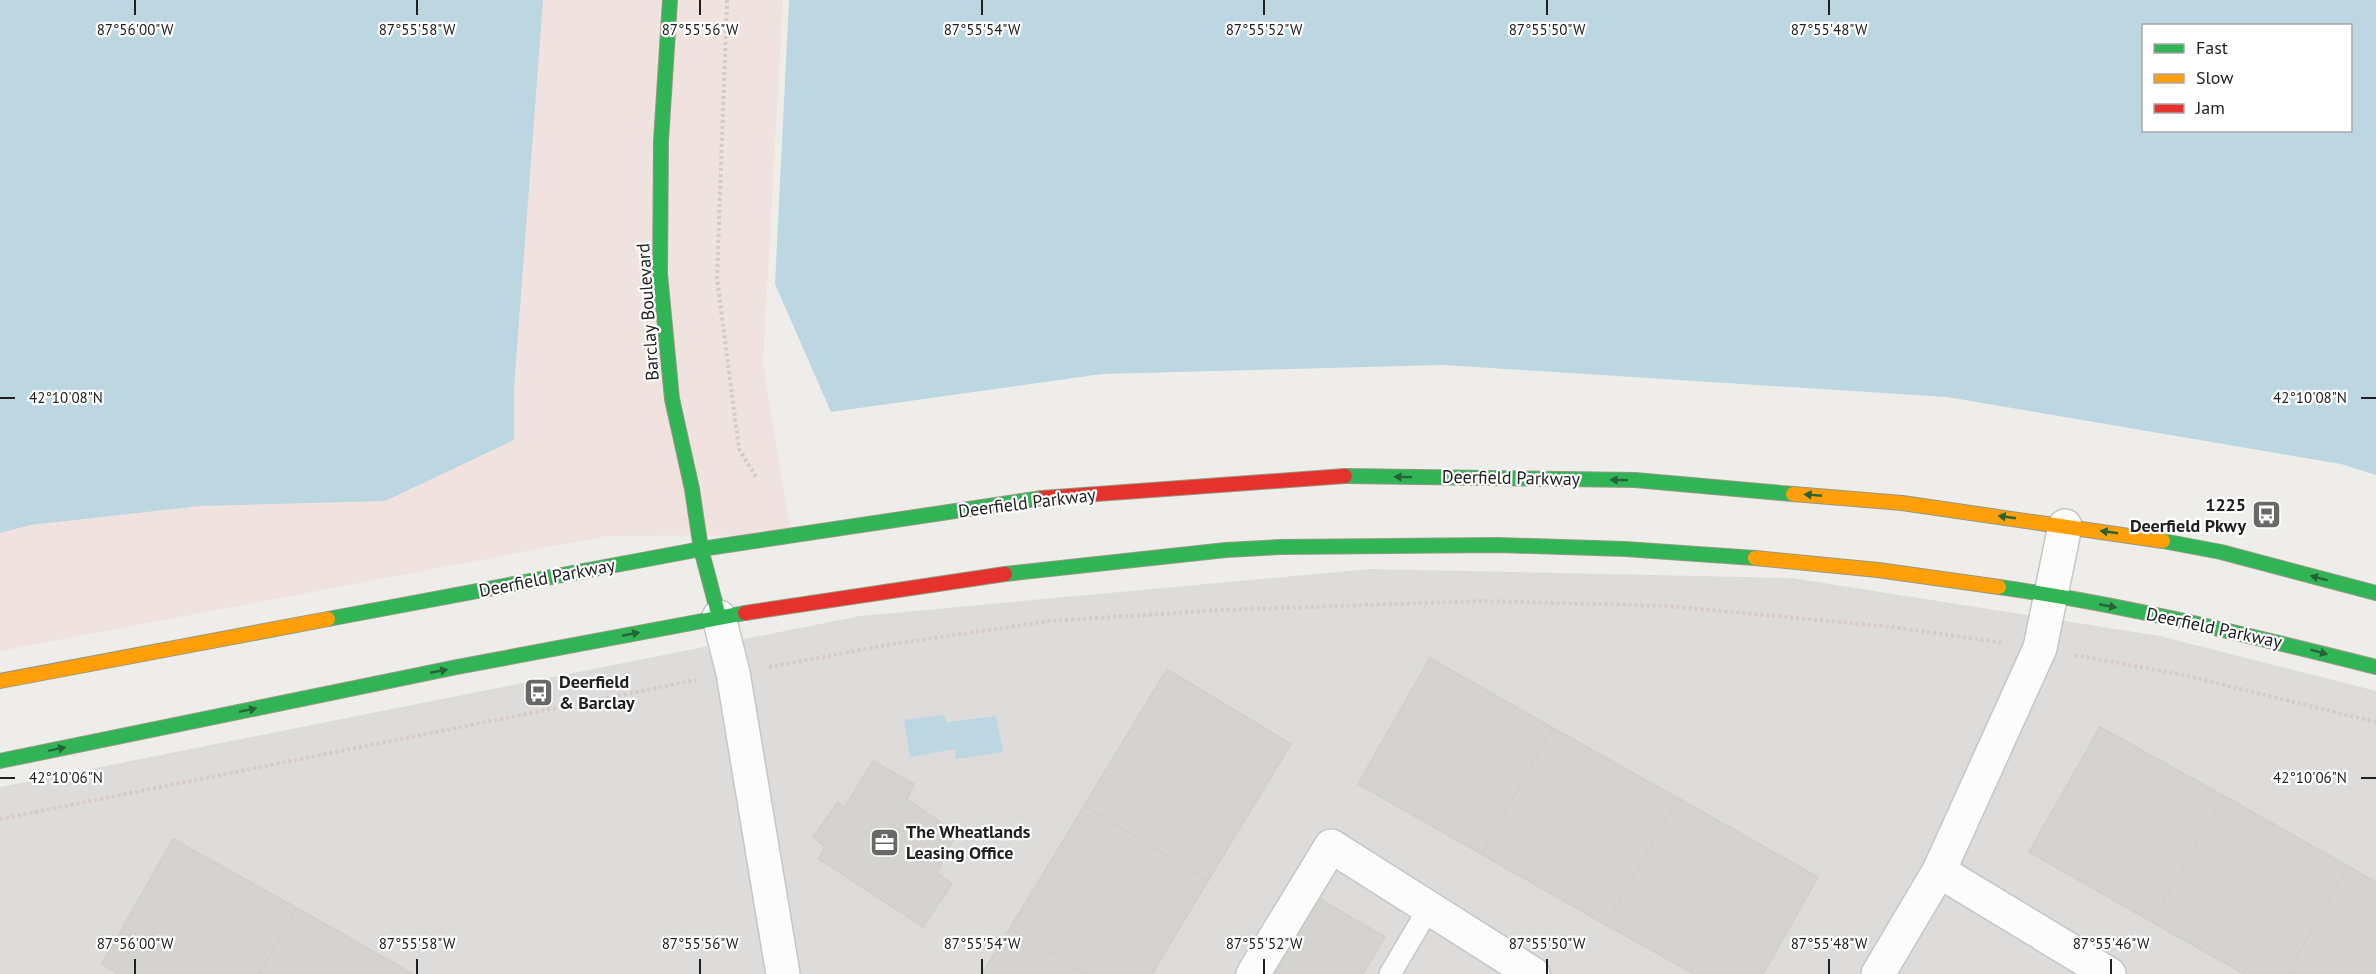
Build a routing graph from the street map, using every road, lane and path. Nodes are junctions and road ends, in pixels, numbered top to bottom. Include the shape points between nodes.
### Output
1 (670, 0) edge
2 (727, 0) edge
3 (756, 477) dead end
4 (2065, 526) junction
5 (701, 549) junction
6 (2376, 593) edge
7 (2050, 596) junction
8 (719, 617) junction
9 (2040, 648) junction
10 (2376, 667) edge
11 (733, 673) junction
12 (0, 681) edge
13 (2376, 722) edge
14 (0, 761) edge
15 (0, 819) edge
16 (1939, 871) junction
17 (1429, 908) junction
18 (776, 973) edge
19 (1253, 974) edge
20 (1390, 974) edge
21 (1533, 974) edge
22 (1878, 974) edge
23 (2109, 974) edge

1 - 5 main road, Barclay Boulevard via 661,141 660,274 672,399
2 - 3 path via 717,278 738,448
4 -> 5 main road, Deerfield Parkway via 1902,502 1635,480 1337,476 1034,499
6 -> 4 main road, Deerfield Parkway via 2221,552
4 - 7 street
5 - 8 main road, Barclay Boulevard
5 - 12 main road, Deerfield Parkway
7 - 8 main road, Deerfield Parkway via 1807,562 1670,550 1465,543 1231,550 955,579
7 - 9 street
7 -> 10 main road, Deerfield Parkway via 2282,642
8 - 11 street
14 -> 8 main road, Deerfield Parkway
9 - 11 path via 1892,627 1670,606 1484,601 1222,610 1049,621
9 - 13 path via 2183,675
9 - 16 street
11 - 15 path
11 - 18 street
16 - 22 street
16 - 23 street
17 - 19 street via 1331,846
17 - 20 lane
17 - 21 street

